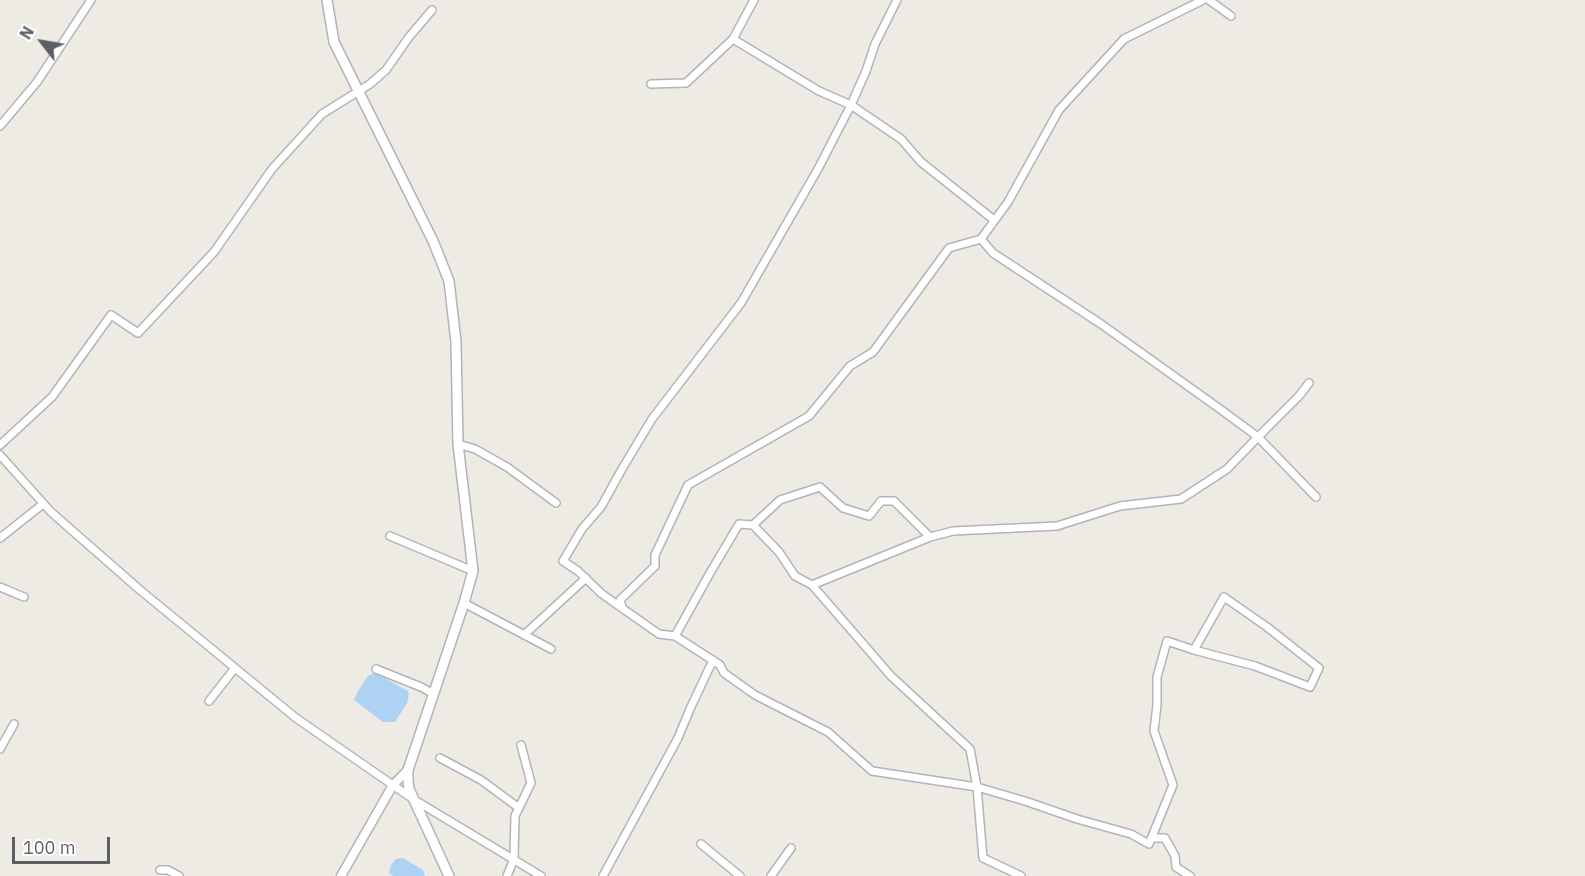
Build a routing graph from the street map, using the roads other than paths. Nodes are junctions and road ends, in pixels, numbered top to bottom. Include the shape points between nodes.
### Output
1 (91, 0) edge
2 (327, 0) edge
3 (754, 0) edge
4 (897, 0) edge
5 (1203, 0) edge
6 (1209, 0) edge
7 (432, 10) dead end
8 (1231, 16) dead end
9 (733, 39) junction
10 (651, 84) dead end
11 (359, 91) junction
12 (851, 105) junction
13 (0, 126) edge
14 (994, 220) junction
15 (981, 240) junction
16 (1309, 383) dead end
17 (1258, 437) junction
18 (458, 444) junction
19 (0, 445) edge
20 (0, 455) edge
21 (1316, 497) dead end
22 (556, 503) dead end
23 (43, 504) junction
24 (753, 525) junction
25 (390, 536) dead end
26 (930, 537) junction
27 (0, 538) edge
28 (473, 571) junction
29 (586, 578) junction
30 (812, 585) junction
31 (0, 587) edge
32 (24, 597) dead end
33 (464, 603) junction
34 (622, 607) junction
35 (524, 635) junction
36 (675, 636) junction
37 (551, 650) dead end
38 (1194, 650) junction
39 (713, 660) junction
40 (235, 668) junction
41 (376, 669) dead end
42 (434, 694) junction
43 (209, 701) dead end
44 (14, 724) dead end
45 (521, 745) dead end
46 (0, 749) edge
47 (440, 758) dead end
48 (408, 770) junction
49 (393, 786) junction
50 (977, 787) junction
51 (413, 799) junction
52 (519, 808) junction
53 (1152, 838) junction
54 (701, 844) dead end
55 (791, 848) dead end
56 (514, 859) junction
57 (160, 870) dead end
58 (179, 876) edge
59 (340, 876) edge
60 (449, 876) edge
61 (507, 876) edge
62 (541, 876) edge
63 (603, 876) edge
64 (740, 876) edge
65 (771, 876) edge
66 (1021, 876) edge
67 (1190, 876) edge

1 - 13 street via 37,82
2 - 11 main road via 334,42
3 - 9 street
4 - 12 street
5 - 14 street via 1124,39 1059,110
6 - 8 street
7 - 11 street via 386,70
9 - 10 street via 686,82
9 - 12 street via 819,91
11 - 18 main road via 449,281 456,342
11 - 19 street via 322,114 272,169 214,252 138,333 111,315 52,397
12 - 14 street via 901,139 921,162
12 - 29 street via 741,303 652,419 601,507 563,561
14 - 15 street
15 - 17 street via 993,254 1101,324
15 - 34 street via 949,248 873,352 850,366 809,416 688,484 655,555 655,566 620,600
16 - 17 street
17 - 21 street
17 - 26 street via 1227,469 1181,499 1120,506 1057,526 954,531
18 - 22 street via 507,467
18 - 28 main road
20 - 23 street
23 - 27 street
23 - 40 street
24 - 26 street via 780,500 820,487 843,508 869,516 880,501 894,501
24 - 30 street via 795,576
24 - 36 street via 739,524
25 - 28 street
26 - 30 street
28 - 33 main road
29 - 34 street
29 - 35 street
30 - 50 street via 891,676 970,749
31 - 32 street
33 - 35 street
33 - 42 main road
34 - 36 street via 659,634
35 - 37 street
36 - 39 street
38 - 38 street via 1255,666 1310,687 1319,668 1224,597
38 - 53 street via 1167,641 1157,677 1154,731 1173,785
39 - 50 street via 724,674 755,694 828,732 872,771
39 - 63 street via 678,738
40 - 43 street
40 - 49 street via 296,718
41 - 42 street
42 - 48 main road
44 - 46 street
45 - 52 street via 531,783
47 - 52 street via 481,780
48 - 49 street
48 - 51 main road
49 - 51 street
49 - 59 street
50 - 53 street via 1131,834 1149,844
50 - 66 street via 983,858
51 - 56 street
51 - 60 main road
52 - 56 street via 515,816
53 - 67 street via 1165,838 1176,856 1176,867
54 - 64 street
55 - 65 street
56 - 61 street
56 - 62 street
57 - 58 street

